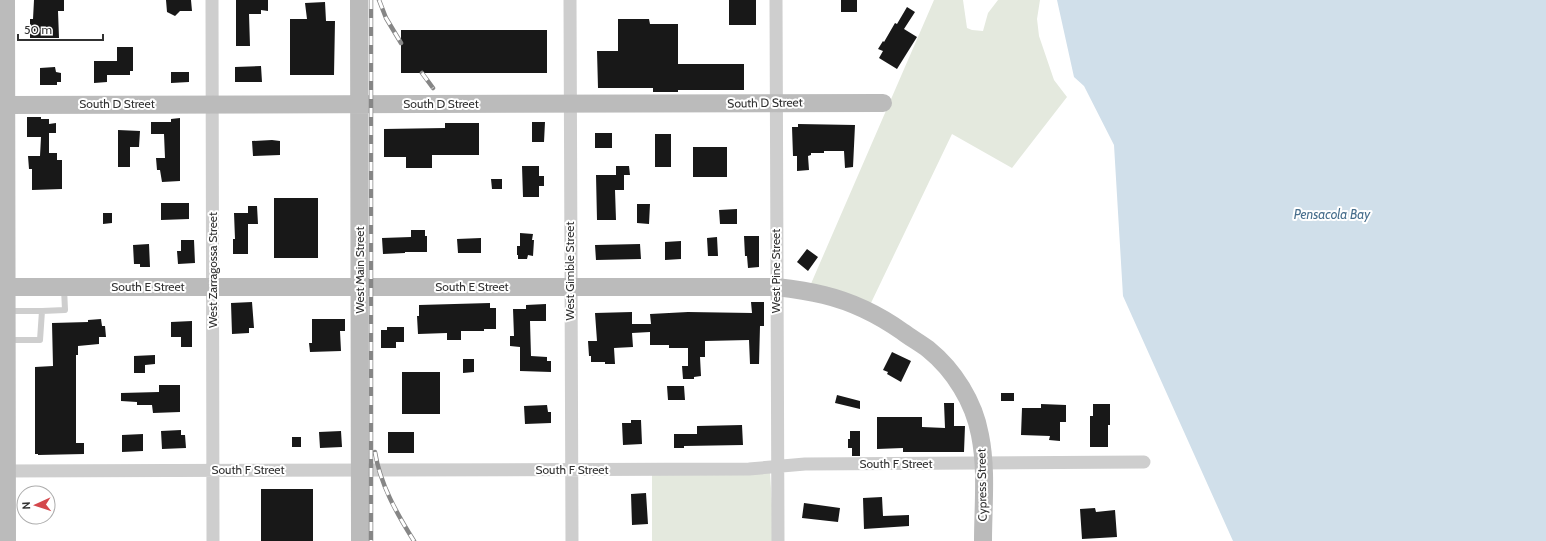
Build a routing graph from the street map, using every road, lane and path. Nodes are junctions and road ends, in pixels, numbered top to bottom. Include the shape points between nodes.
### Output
1 (6, 0) edge
2 (212, 0) edge
3 (359, 0) edge
4 (570, 0) edge
5 (776, 0) edge
6 (883, 103) dead end
7 (213, 104) junction
8 (359, 104) junction
9 (571, 104) junction
10 (776, 104) junction
11 (3, 105) edge
12 (570, 286) junction
13 (3, 287) edge
14 (64, 287) junction
15 (213, 287) junction
16 (360, 287) junction
17 (776, 287) junction
18 (6, 311) junction
19 (42, 311) junction
20 (6, 340) junction
21 (928, 349) joint
22 (1144, 462) dead end
23 (984, 464) junction
24 (777, 467) junction
25 (360, 470) junction
26 (571, 470) junction
27 (3, 471) edge
28 (213, 471) junction
29 (6, 541) edge
30 (213, 541) edge
31 (360, 541) edge
32 (572, 541) edge
33 (778, 541) edge
34 (983, 541) edge

1 - 11 street
2 - 7 street, West Zarragossa Street
3 - 8 street, West Main Street
4 - 9 street, West Gimble Street
5 - 10 street, West Pine Street
6 - 10 street, South D Street
7 - 8 street, South D Street
7 - 11 street, South D Street
7 - 15 street, West Zarragossa Street
8 - 9 street, South D Street
8 - 16 street, West Main Street
9 - 10 street, South D Street
9 - 12 street, West Gimble Street
10 - 17 street, West Pine Street
11 - 13 street
12 - 16 street, South E Street
12 - 17 street, South E Street
12 - 26 street, West Gimble Street
13 - 14 street, South E Street
13 - 18 street
14 - 15 street, South E Street
14 - 19 lane via 65,310
15 - 16 street, South E Street
15 - 28 street, West Zarragossa Street
16 - 25 street, West Main Street
17 - 21 street, South E Street via 825,295 851,303 882,318
17 - 24 street, West Pine Street
18 - 19 lane
18 - 20 street
19 - 20 lane via 40,340
20 - 27 street
21 - 23 street, Cypress Street via 956,378 967,397 980,435
22 - 23 street, South F Street
23 - 24 street, South F Street via 805,464
23 - 34 street, Cypress Street
24 - 26 street, South F Street
24 - 33 street, West Pine Street
25 - 26 street, South F Street
25 - 28 street, South F Street
25 - 31 street, West Main Street
26 - 32 street, West Gimble Street
27 - 28 street, South F Street
27 - 29 street
28 - 30 street, West Zarragossa Street

